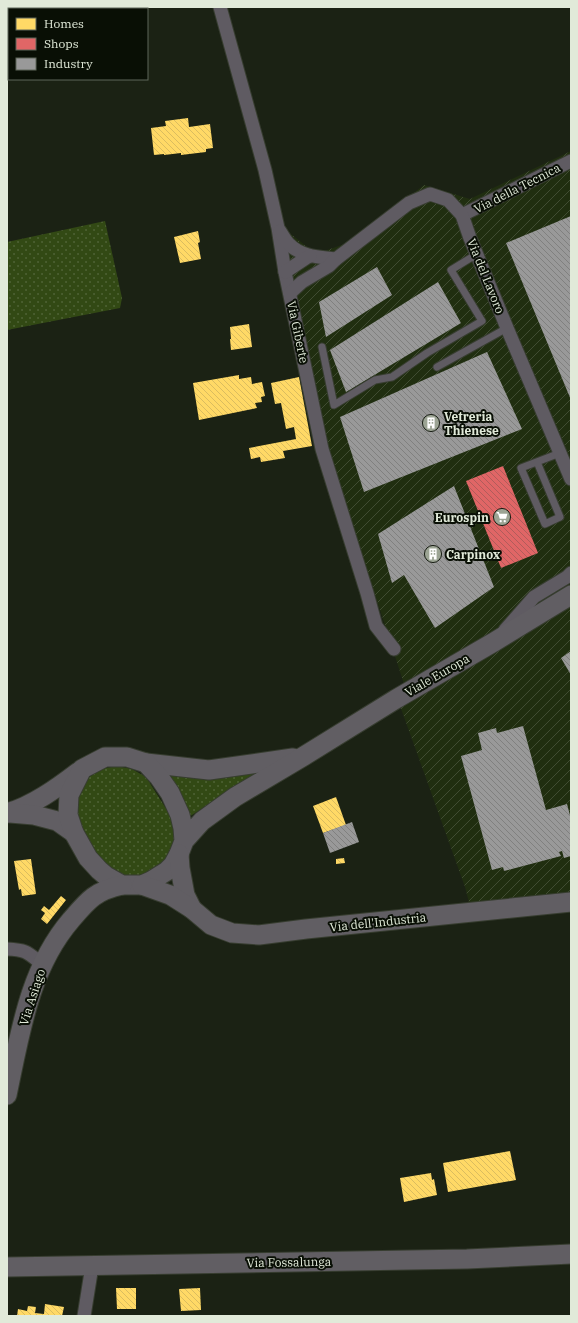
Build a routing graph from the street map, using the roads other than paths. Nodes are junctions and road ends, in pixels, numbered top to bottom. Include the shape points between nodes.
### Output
1 (220, 7) edge
2 (571, 161) edge
3 (462, 216) junction
4 (278, 228) junction
5 (477, 254) junction
6 (310, 256) junction
7 (336, 259) junction
8 (285, 272) junction
9 (312, 277) junction
10 (290, 293) junction
11 (507, 328) junction
12 (322, 347) dead end
13 (437, 367) dead end
14 (560, 452) junction
15 (537, 462) junction
16 (571, 480) edge
17 (571, 573) edge
18 (571, 595) edge
19 (494, 642) junction
20 (394, 648) dead end
21 (304, 756) junction
22 (146, 763) junction
23 (82, 769) junction
24 (8, 813) edge
25 (74, 833) junction
26 (182, 847) junction
27 (84, 851) junction
28 (142, 884) junction
29 (122, 885) junction
30 (571, 902) edge
31 (80, 909) junction
32 (192, 909) junction
33 (7, 949) edge
34 (42, 964) junction
35 (7, 1095) edge
36 (571, 1254) edge
37 (92, 1266) junction
38 (7, 1267) edge
39 (84, 1316) edge

1 - 4 street, Via Giberte via 265,170
2 - 3 street, Via della Tecnica
3 - 5 street, Via del Lavoro
3 - 7 street, Via del Lavoro via 448,200 430,194 409,203
4 - 6 street via 290,245
4 - 8 street, Via Giberte
5 - 11 street, Via del Lavoro
5 - 12 lane via 451,270 482,321 392,377 375,380 334,405
6 - 7 street
6 - 8 street
7 - 9 street, Via del Lavoro
8 - 9 street via 300,278
8 - 10 street, Via Giberte
9 - 10 street, Via del Lavoro
10 - 20 street, Via Giberte via 322,449 376,626
11 - 13 lane
11 - 14 street, Via del Lavoro
14 - 15 lane
14 - 16 street, Via del Lavoro
15 - 15 lane via 520,468 545,524 560,517
17 - 19 street via 534,597
18 - 19 main road, Viale Europa
19 - 21 main road, Viale Europa
21 - 22 main road via 209,770
21 - 26 main road, Viale Europa via 235,797 202,822
22 - 23 main road via 128,757 105,757
22 - 26 main road via 170,793 178,810 183,828
23 - 24 main road via 43,796
23 - 25 main road via 69,795 68,815
24 - 25 main road via 34,814 57,821
25 - 27 main road
26 - 28 main road via 167,871
26 - 32 main road, Via dell'Industria via 180,868 185,895
27 - 29 main road via 99,870
27 - 31 main road via 89,880
28 - 29 main road
28 - 32 main road, Via dell'Industria via 170,894
29 - 31 main road via 109,888 92,897
30 - 32 main road, Via dell'Industria via 259,935 232,933 210,925
31 - 34 main road, Via Asiago via 59,934
33 - 34 street via 23,950
34 - 35 main road, Via Asiago via 22,1022
36 - 37 main road, Via Fossalunga via 467,1259
37 - 38 main road, Via Fossalunga
37 - 39 street

